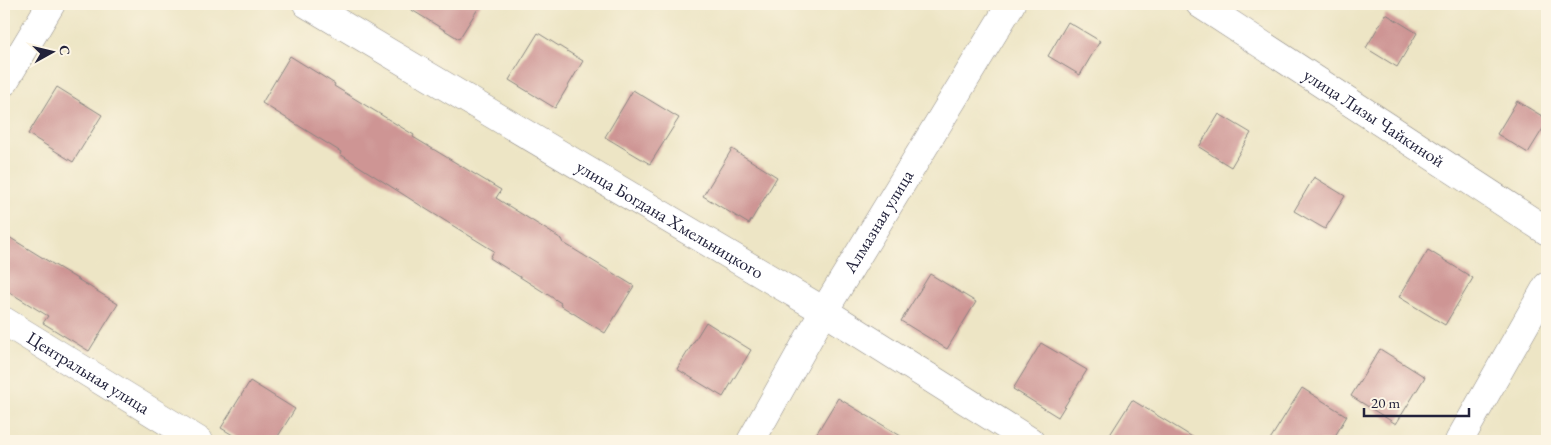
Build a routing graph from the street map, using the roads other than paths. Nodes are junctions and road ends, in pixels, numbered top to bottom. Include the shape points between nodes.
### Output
1 (51, 4) edge
2 (307, 4) edge
3 (1011, 4) edge
4 (1200, 4) edge
5 (4, 82) edge
6 (1547, 231) edge
7 (1547, 286) edge
8 (824, 311) junction
9 (4, 320) edge
10 (199, 441) edge
11 (751, 441) edge
12 (1030, 441) edge
13 (1459, 441) edge

1 - 5 street
2 - 8 street, улица Богдана Хмельницкого
3 - 8 street, Алмазная улица
4 - 6 street, улица Лизы Чайкиной
7 - 13 street
8 - 11 street, Алмазная улица
8 - 12 street, улица Богдана Хмельницкого
9 - 10 street, Центральная улица

